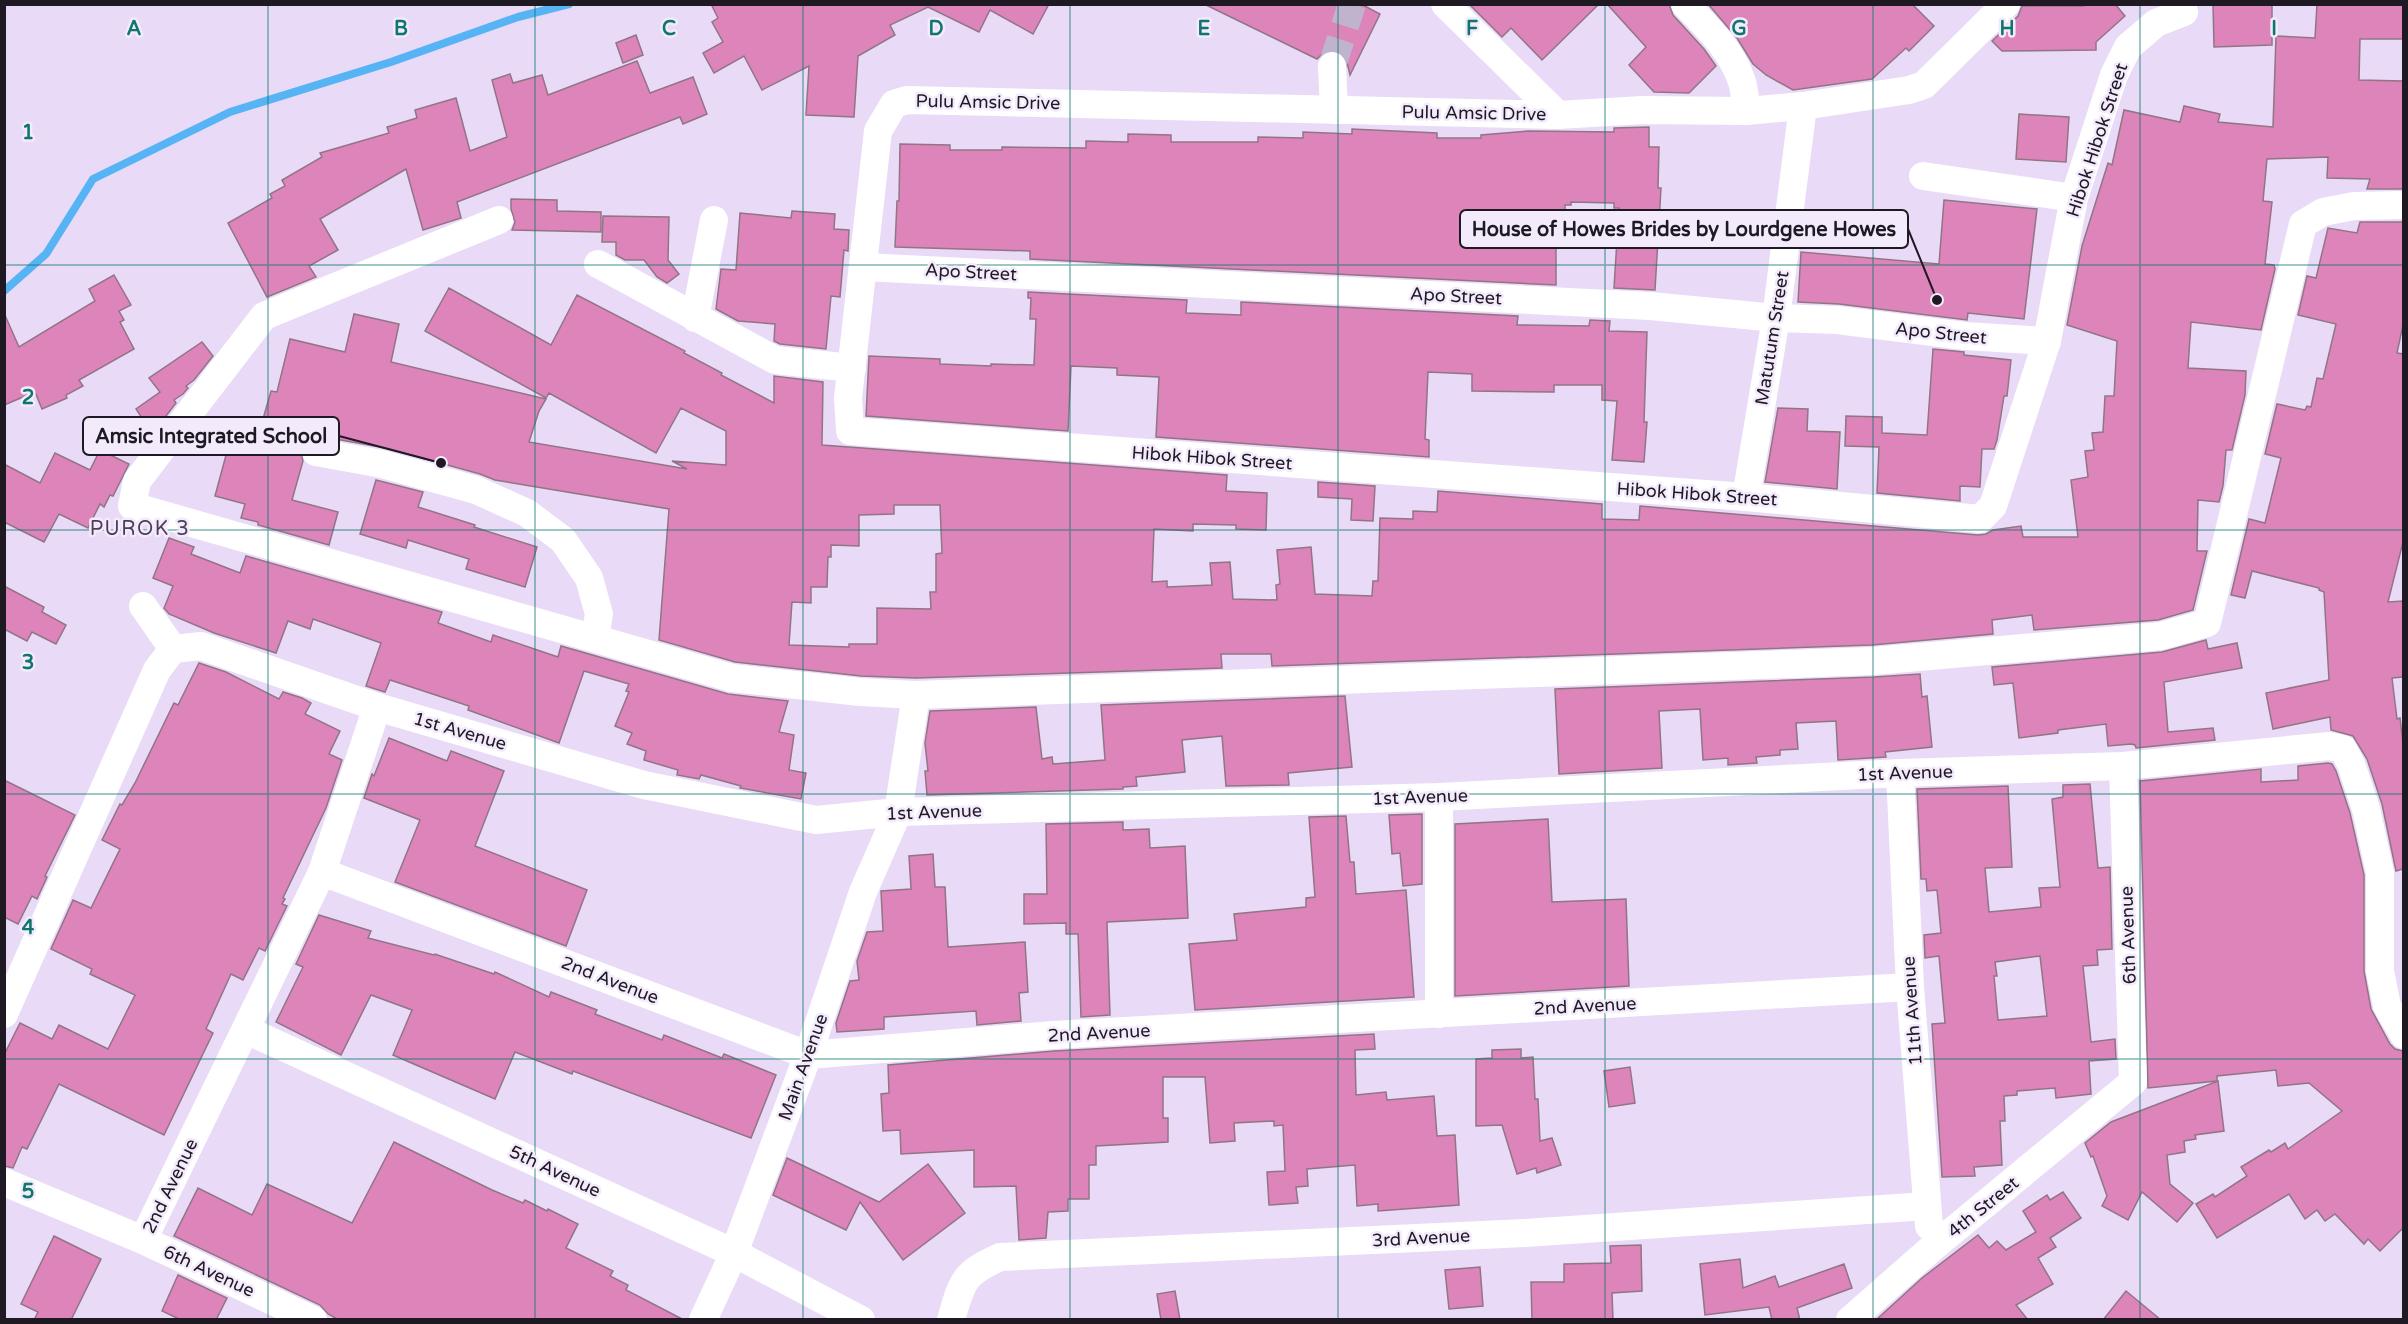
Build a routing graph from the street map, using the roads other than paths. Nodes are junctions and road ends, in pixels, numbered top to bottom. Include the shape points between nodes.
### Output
1 (1445, 4) edge
2 (1685, 4) edge
3 (2006, 4) edge
4 (2184, 12) dead end
5 (1332, 66) tunnel mouth
6 (1803, 106) junction
7 (1334, 110) junction
8 (1746, 111) junction
9 (1557, 115) junction
10 (1923, 176) dead end
11 (2074, 198) junction
12 (2403, 206) edge
13 (499, 220) dead end
14 (714, 220) dead end
15 (598, 264) dead end
16 (864, 267) junction
17 (695, 318) junction
18 (1776, 318) junction
19 (2047, 341) junction
20 (852, 368) junction
21 (316, 452) dead end
22 (1746, 497) junction
23 (143, 606) dead end
24 (595, 638) junction
25 (173, 649) junction
26 (916, 695) junction
27 (377, 707) junction
28 (2123, 766) junction
29 (1900, 773) junction
30 (1439, 797) junction
31 (898, 812) junction
32 (322, 872) junction
33 (1910, 987) junction
34 (4, 1014) edge
35 (1439, 1014) junction
36 (246, 1030) junction
37 (2403, 1035) edge
38 (808, 1055) junction
39 (2117, 1096) joint
40 (4, 1182) edge
41 (1927, 1206) junction
42 (143, 1240) junction
43 (1932, 1248) junction
44 (734, 1253) junction
45 (313, 1320) edge
46 (703, 1320) edge
47 (861, 1320) edge
48 (951, 1320) edge
49 (1850, 1320) edge

1 - 9 street
2 - 8 street via 1718,38 1732,60 1742,80
3 - 6 street, Pulu Amsic Drive via 1924,85
4 - 11 street, Hibok Hibok Street via 2156,23 2128,46 2114,75
5 - 7 street
6 - 8 street, Pulu Amsic Drive
6 - 18 street, Matutum Street
7 - 9 street, Pulu Amsic Drive
7 - 16 street, Pulu Amsic Drive via 907,100 894,104 878,130
8 - 9 street, Pulu Amsic Drive via 1642,110
10 - 11 street
11 - 19 street, Hibok Hibok Street
12 - 26 street via 2354,206 2323,212 2303,224 2207,623 2160,636 1873,662
13 - 24 street via 264,316 137,481 132,506
14 - 17 street
15 - 17 street
16 - 18 street, Apo Street via 1650,306
16 - 20 street
17 - 20 street via 775,360
18 - 19 street, Apo Street via 1837,320 1965,336
18 - 22 street, Matutum Street
19 - 22 street, Hibok Hibok Street via 1993,506 1980,519
20 - 22 street, Hibok Hibok Street via 848,398 850,431
21 - 24 street via 382,464 476,490 527,513 563,540 589,578 599,614
23 - 25 street
24 - 26 street via 732,678
25 - 27 street, 1st Avenue via 201,646
25 - 34 street via 157,670
26 - 31 street, Main Avenue
27 - 31 street, 1st Avenue via 644,784 816,820
27 - 32 street, 2nd Avenue
28 - 29 street, 1st Avenue
28 - 37 street, 1st Avenue via 2312,746 2343,750 2366,809 2380,873 2380,971 2387,1006
28 - 39 street, 6th Avenue via 2133,1082
29 - 30 street, 1st Avenue
29 - 33 street, 11th Avenue
30 - 31 street, 1st Avenue
30 - 35 street
31 - 38 street, Main Avenue via 863,892
32 - 36 street, 2nd Avenue
32 - 38 street, 2nd Avenue
33 - 35 street, 2nd Avenue
33 - 41 street, 11th Avenue
35 - 38 street, 2nd Avenue via 1053,1035
36 - 42 street, 2nd Avenue
36 - 44 street, 5th Avenue
38 - 44 street, Main Avenue
39 - 43 street, 4th Street
40 - 42 street, 6th Avenue
41 - 43 street, 11th Avenue
41 - 48 street, 3rd Avenue via 1524,1233 1000,1257 978,1267 962,1283
42 - 45 street, 6th Avenue
43 - 49 street, 4th Street
44 - 46 street, Main Avenue
44 - 47 street, 5th Avenue

